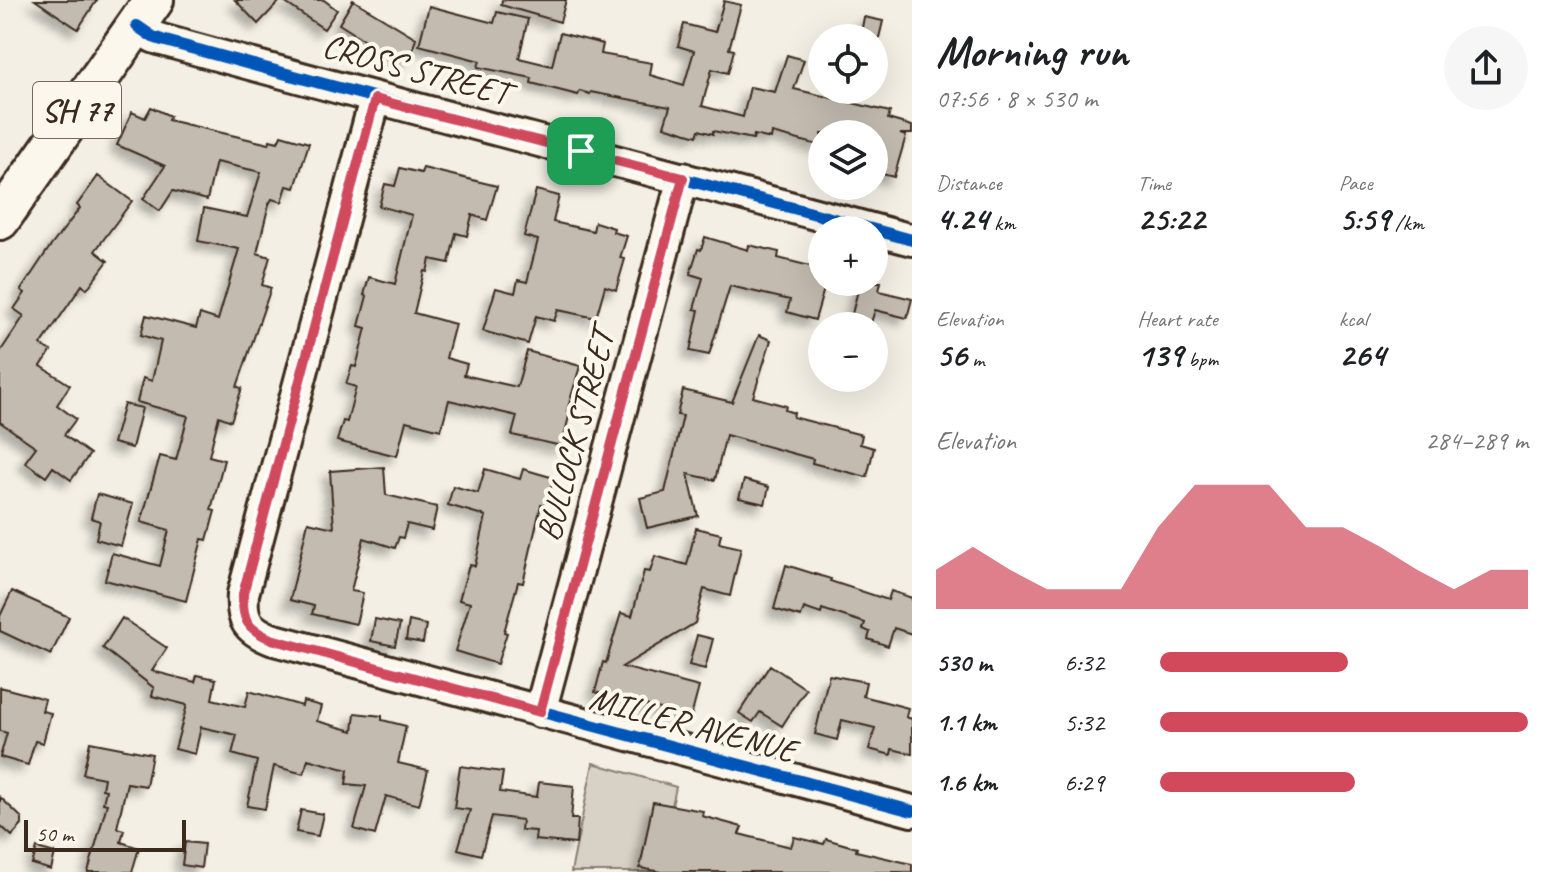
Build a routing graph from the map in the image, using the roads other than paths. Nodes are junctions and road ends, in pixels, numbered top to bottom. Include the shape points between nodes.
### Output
1 (145, 13) edge
2 (375, 99) junction
3 (683, 178) junction
4 (0, 220) edge
5 (912, 240) edge
6 (540, 712) junction
7 (912, 811) edge

1 - 2 street, CROSS STREET via 153,37
1 - 4 main road, SH 77
2 - 3 street, CROSS STREET
2 - 6 street, MILLER AVENUE via 242,611 247,625 271,639
3 - 5 street, CROSS STREET
3 - 6 street, BULLOCK STREET
6 - 7 street, MILLER AVENUE

